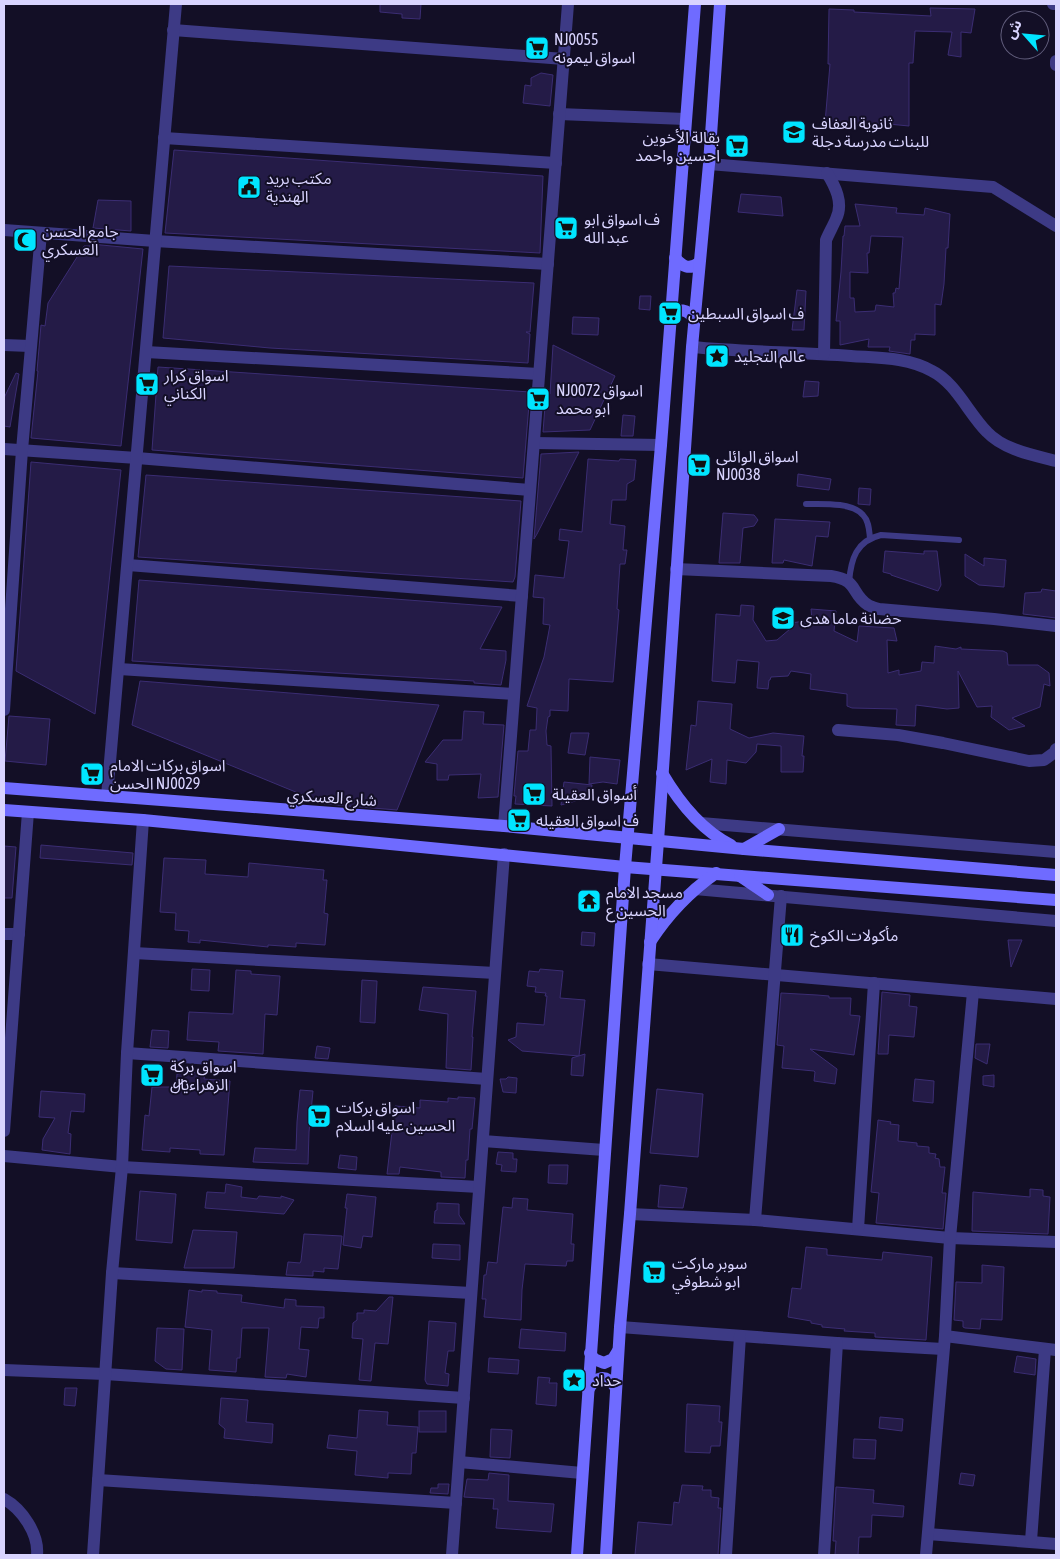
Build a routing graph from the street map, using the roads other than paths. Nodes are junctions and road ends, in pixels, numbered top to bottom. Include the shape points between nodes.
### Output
1 (176, 4) edge
2 (568, 4) edge
3 (695, 4) edge
4 (720, 4) edge
5 (173, 30) junction
6 (564, 59) junction
7 (560, 114) junction
8 (685, 119) junction
9 (164, 138) junction
10 (556, 162) junction
11 (709, 164) junction
12 (827, 173) junction
13 (1056, 226) edge
14 (4, 230) edge
15 (41, 233) junction
16 (155, 241) junction
17 (675, 258) junction
18 (700, 263) junction
19 (548, 264) junction
20 (671, 317) junction
21 (694, 319) junction
22 (4, 345) edge
23 (30, 346) junction
24 (692, 347) junction
25 (146, 352) junction
26 (824, 354) junction
27 (539, 374) junction
28 (534, 443) junction
29 (661, 445) junction
30 (4, 449) edge
31 (22, 450) junction
32 (137, 458) junction
33 (1056, 461) edge
34 (530, 490) junction
35 (806, 504) dead end
36 (870, 538) junction
37 (959, 540) dead end
38 (9, 562) edge
39 (128, 565) junction
40 (676, 569) junction
41 (850, 582) junction
42 (522, 596) junction
43 (1056, 626) edge
44 (5, 669) edge
45 (119, 669) junction
46 (514, 694) junction
47 (4, 710) edge
48 (838, 730) dead end
49 (1056, 749) edge
50 (662, 773) junction
51 (4, 788) edge
52 (107, 796) junction
53 (4, 810) edge
54 (28, 812) junction
55 (143, 820) junction
56 (701, 823) junction
57 (504, 826) junction
58 (779, 829) junction
59 (627, 838) junction
60 (658, 841) junction
61 (741, 848) junction
62 (1056, 852) edge
63 (504, 854) junction
64 (625, 867) junction
65 (655, 869) junction
66 (716, 873) junction
67 (738, 875) junction
68 (1056, 875) edge
69 (695, 889) junction
70 (774, 896) junction
71 (1056, 900) edge
72 (1056, 921) edge
73 (4, 934) edge
74 (19, 934) junction
75 (649, 944) junction
76 (134, 952) junction
77 (648, 964) junction
78 (495, 973) junction
79 (774, 974) junction
80 (874, 983) junction
81 (974, 992) junction
82 (1056, 998) edge
83 (127, 1053) junction
84 (7, 1054) edge
85 (487, 1079) junction
86 (4, 1131) edge
87 (483, 1141) junction
88 (604, 1150) junction
89 (4, 1156) edge
90 (122, 1166) junction
91 (479, 1187) junction
92 (630, 1214) junction
93 (755, 1220) junction
94 (858, 1229) junction
95 (950, 1238) junction
96 (1056, 1242) edge
97 (112, 1273) junction
98 (471, 1293) junction
99 (620, 1327) junction
100 (740, 1336) junction
101 (837, 1343) junction
102 (944, 1343) junction
103 (1051, 1349) edge
104 (618, 1352) junction
105 (590, 1353) junction
106 (4, 1370) edge
107 (105, 1374) junction
108 (616, 1388) junction
109 (588, 1391) junction
110 (464, 1398) junction
111 (459, 1462) junction
112 (582, 1473) junction
113 (98, 1480) junction
114 (4, 1499) edge
115 (456, 1503) junction
116 (928, 1534) junction
117 (1031, 1541) junction
118 (1056, 1544) edge
119 (37, 1555) edge
120 (93, 1555) edge
121 (452, 1555) edge
122 (577, 1555) edge
123 (606, 1555) edge
124 (726, 1555) edge
125 (824, 1555) edge
126 (926, 1555) edge

1 - 5 street
2 - 6 street
3 - 8 main road
4 - 11 main road
5 - 6 street
5 - 9 street
6 - 7 street
7 - 8 street
7 - 10 street
8 - 17 main road
9 - 10 street
9 - 16 street
10 - 19 street
11 - 12 street
11 - 18 main road
12 - 13 street via 993,187
12 - 26 street via 839,202 826,240
14 - 15 street
15 - 16 street
15 - 23 street
16 - 19 street
16 - 25 street
17 - 18 main road via 685,267
17 - 20 main road
18 - 21 main road
19 - 27 street
20 - 21 main road via 683,310
20 - 29 main road
21 - 24 main road
22 - 23 street
23 - 31 street
24 - 26 street
24 - 40 main road
25 - 27 street
25 - 32 street
26 - 33 street via 895,359 933,371 944,378 995,439
27 - 28 street
28 - 29 street
28 - 34 street
29 - 59 main road
30 - 31 street
31 - 32 street
31 - 38 street
32 - 34 street
32 - 39 street
34 - 42 street
35 - 36 lane via 856,510 864,516
36 - 37 lane via 881,535
36 - 41 lane via 854,557
38 - 44 street
39 - 42 street
39 - 45 street
40 - 41 street via 831,576
40 - 50 main road
41 - 43 street via 868,605 880,609
42 - 46 street
44 - 47 street
45 - 46 street
45 - 52 street
46 - 57 street
48 - 49 street via 898,735 1029,761 1044,760
50 - 56 main road via 682,804
50 - 60 main road
51 - 52 main road, شارع العسكري
52 - 57 main road, شارع العسكري
53 - 54 main road
54 - 55 main road
54 - 74 street
55 - 63 main road
55 - 76 street
56 - 58 street
56 - 61 main road via 723,841
57 - 59 main road, شارع العسكري
58 - 61 main road
58 - 62 street
59 - 60 main road, شارع العسكري
59 - 64 main road
60 - 61 main road, شارع العسكري
60 - 65 main road
61 - 68 main road, شارع العسكري
63 - 64 main road
63 - 78 street
64 - 65 main road
64 - 88 main road
65 - 66 main road
65 - 75 main road
66 - 67 main road
66 - 69 main road
67 - 70 main road
67 - 71 main road
69 - 70 street
69 - 75 main road via 674,909
70 - 72 street
70 - 79 street
73 - 74 street
74 - 84 street
75 - 77 main road
76 - 78 street
76 - 83 street
77 - 79 street
77 - 92 main road
78 - 85 street
79 - 80 street
79 - 93 street
80 - 81 street
80 - 94 street
81 - 82 street
81 - 95 street
83 - 85 street
83 - 90 street
84 - 86 street
85 - 87 street
87 - 88 street
87 - 91 street
88 - 105 main road
89 - 90 street
90 - 91 street
90 - 97 street
91 - 98 street
92 - 93 street
92 - 99 main road
93 - 94 street
94 - 95 street
95 - 96 street
95 - 102 street
97 - 98 street
97 - 107 street
98 - 110 street
99 - 100 street
99 - 104 main road
100 - 101 street
100 - 124 street
101 - 102 street
101 - 125 street
102 - 103 street
102 - 116 street
103 - 117 street
104 - 105 main road via 614,1360 604,1363 594,1359
104 - 108 main road
105 - 109 main road
106 - 107 street
107 - 110 street
107 - 113 street
108 - 109 main road via 607,1379 598,1378
108 - 123 main road
109 - 112 main road
110 - 111 street
111 - 112 street
111 - 115 street
112 - 122 main road
113 - 115 street
113 - 120 street
114 - 119 street via 26,1519 38,1546
115 - 121 street
116 - 117 street
116 - 126 street
117 - 118 street

